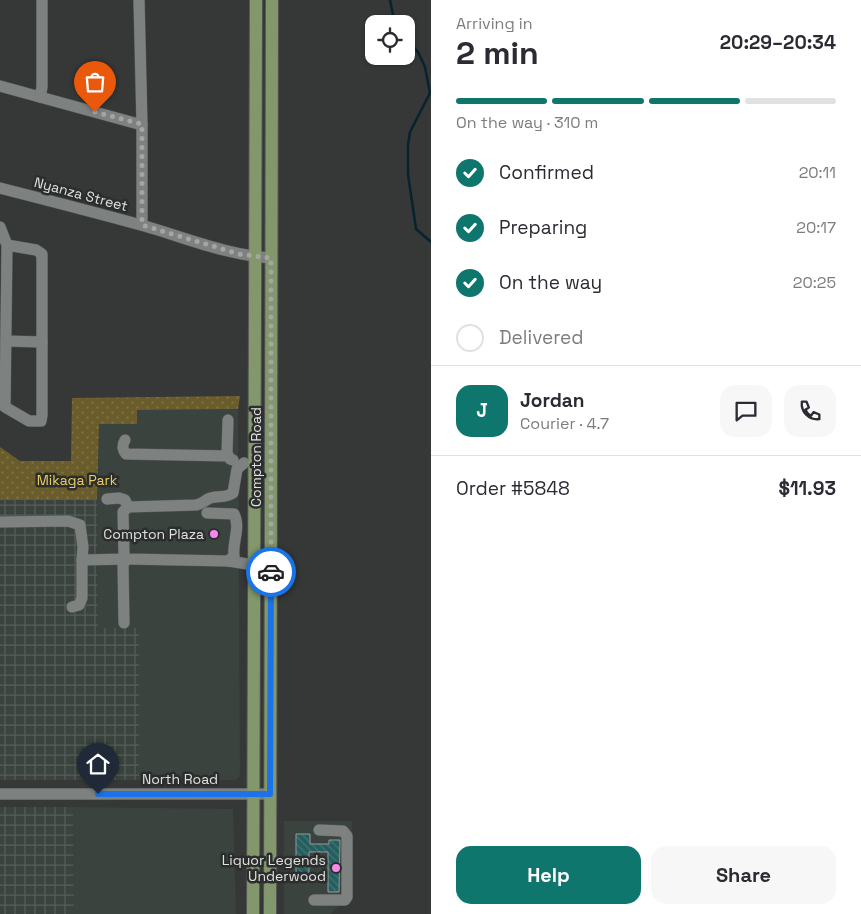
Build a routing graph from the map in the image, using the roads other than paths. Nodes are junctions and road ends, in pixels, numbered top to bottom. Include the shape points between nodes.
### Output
1 (42, 0) edge
2 (139, 0) edge
3 (256, 0) edge
4 (272, 0) edge
5 (0, 86) edge
6 (40, 97) junction
7 (142, 124) junction
8 (0, 188) edge
9 (142, 225) junction
10 (0, 227) edge
11 (7, 246) junction
12 (255, 257) junction
13 (271, 258) junction
14 (6, 341) junction
15 (42, 342) junction
16 (228, 420) dead end
17 (125, 440) dead end
18 (228, 456) junction
19 (249, 464) junction
20 (234, 493) junction
21 (106, 499) dead end
22 (128, 507) junction
23 (207, 513) dead end
24 (234, 514) junction
25 (0, 522) edge
26 (127, 559) junction
27 (82, 560) junction
28 (228, 561) junction
29 (254, 565) junction
30 (72, 607) dead end
31 (124, 623) dead end
32 (0, 794) edge
33 (254, 794) junction
34 (270, 794) junction
35 (319, 830) dead end
36 (314, 900) dead end
37 (253, 914) edge
38 (270, 914) edge

1 - 6 street
2 - 7 street
3 - 12 main road, Compton Road
4 - 13 main road, Compton Road
5 - 6 street
6 - 7 street
7 - 9 street
8 - 9 street, Nyanza Street
9 - 12 street, Nyanza Street
10 - 11 street
11 - 14 street
11 - 15 street via 36,250 42,254
12 - 13 street, Nyanza Street
12 - 19 main road, Compton Road
13 - 34 main road, Compton Road
14 - 15 street
14 - 15 street via 5,407 29,421 41,421 42,415
16 - 18 street
17 - 18 street via 123,451 126,454
18 - 19 street via 230,460
19 - 20 street via 237,469
19 - 29 main road, Compton Road
20 - 22 street via 196,505
20 - 24 street
21 - 22 street via 125,500
22 - 26 street via 124,512 124,555
23 - 24 street
24 - 28 street via 237,529 234,556
25 - 27 street via 68,521 80,525
26 - 27 street
26 - 28 street
26 - 31 street via 123,564
27 - 30 street via 82,598 79,605
28 - 29 street
29 - 33 main road, Compton Road
32 - 33 street, North Road
33 - 34 street, North Road
33 - 37 main road, Compton Road
34 - 38 main road, Compton Road
35 - 36 street via 342,831 347,836 347,897 345,900

